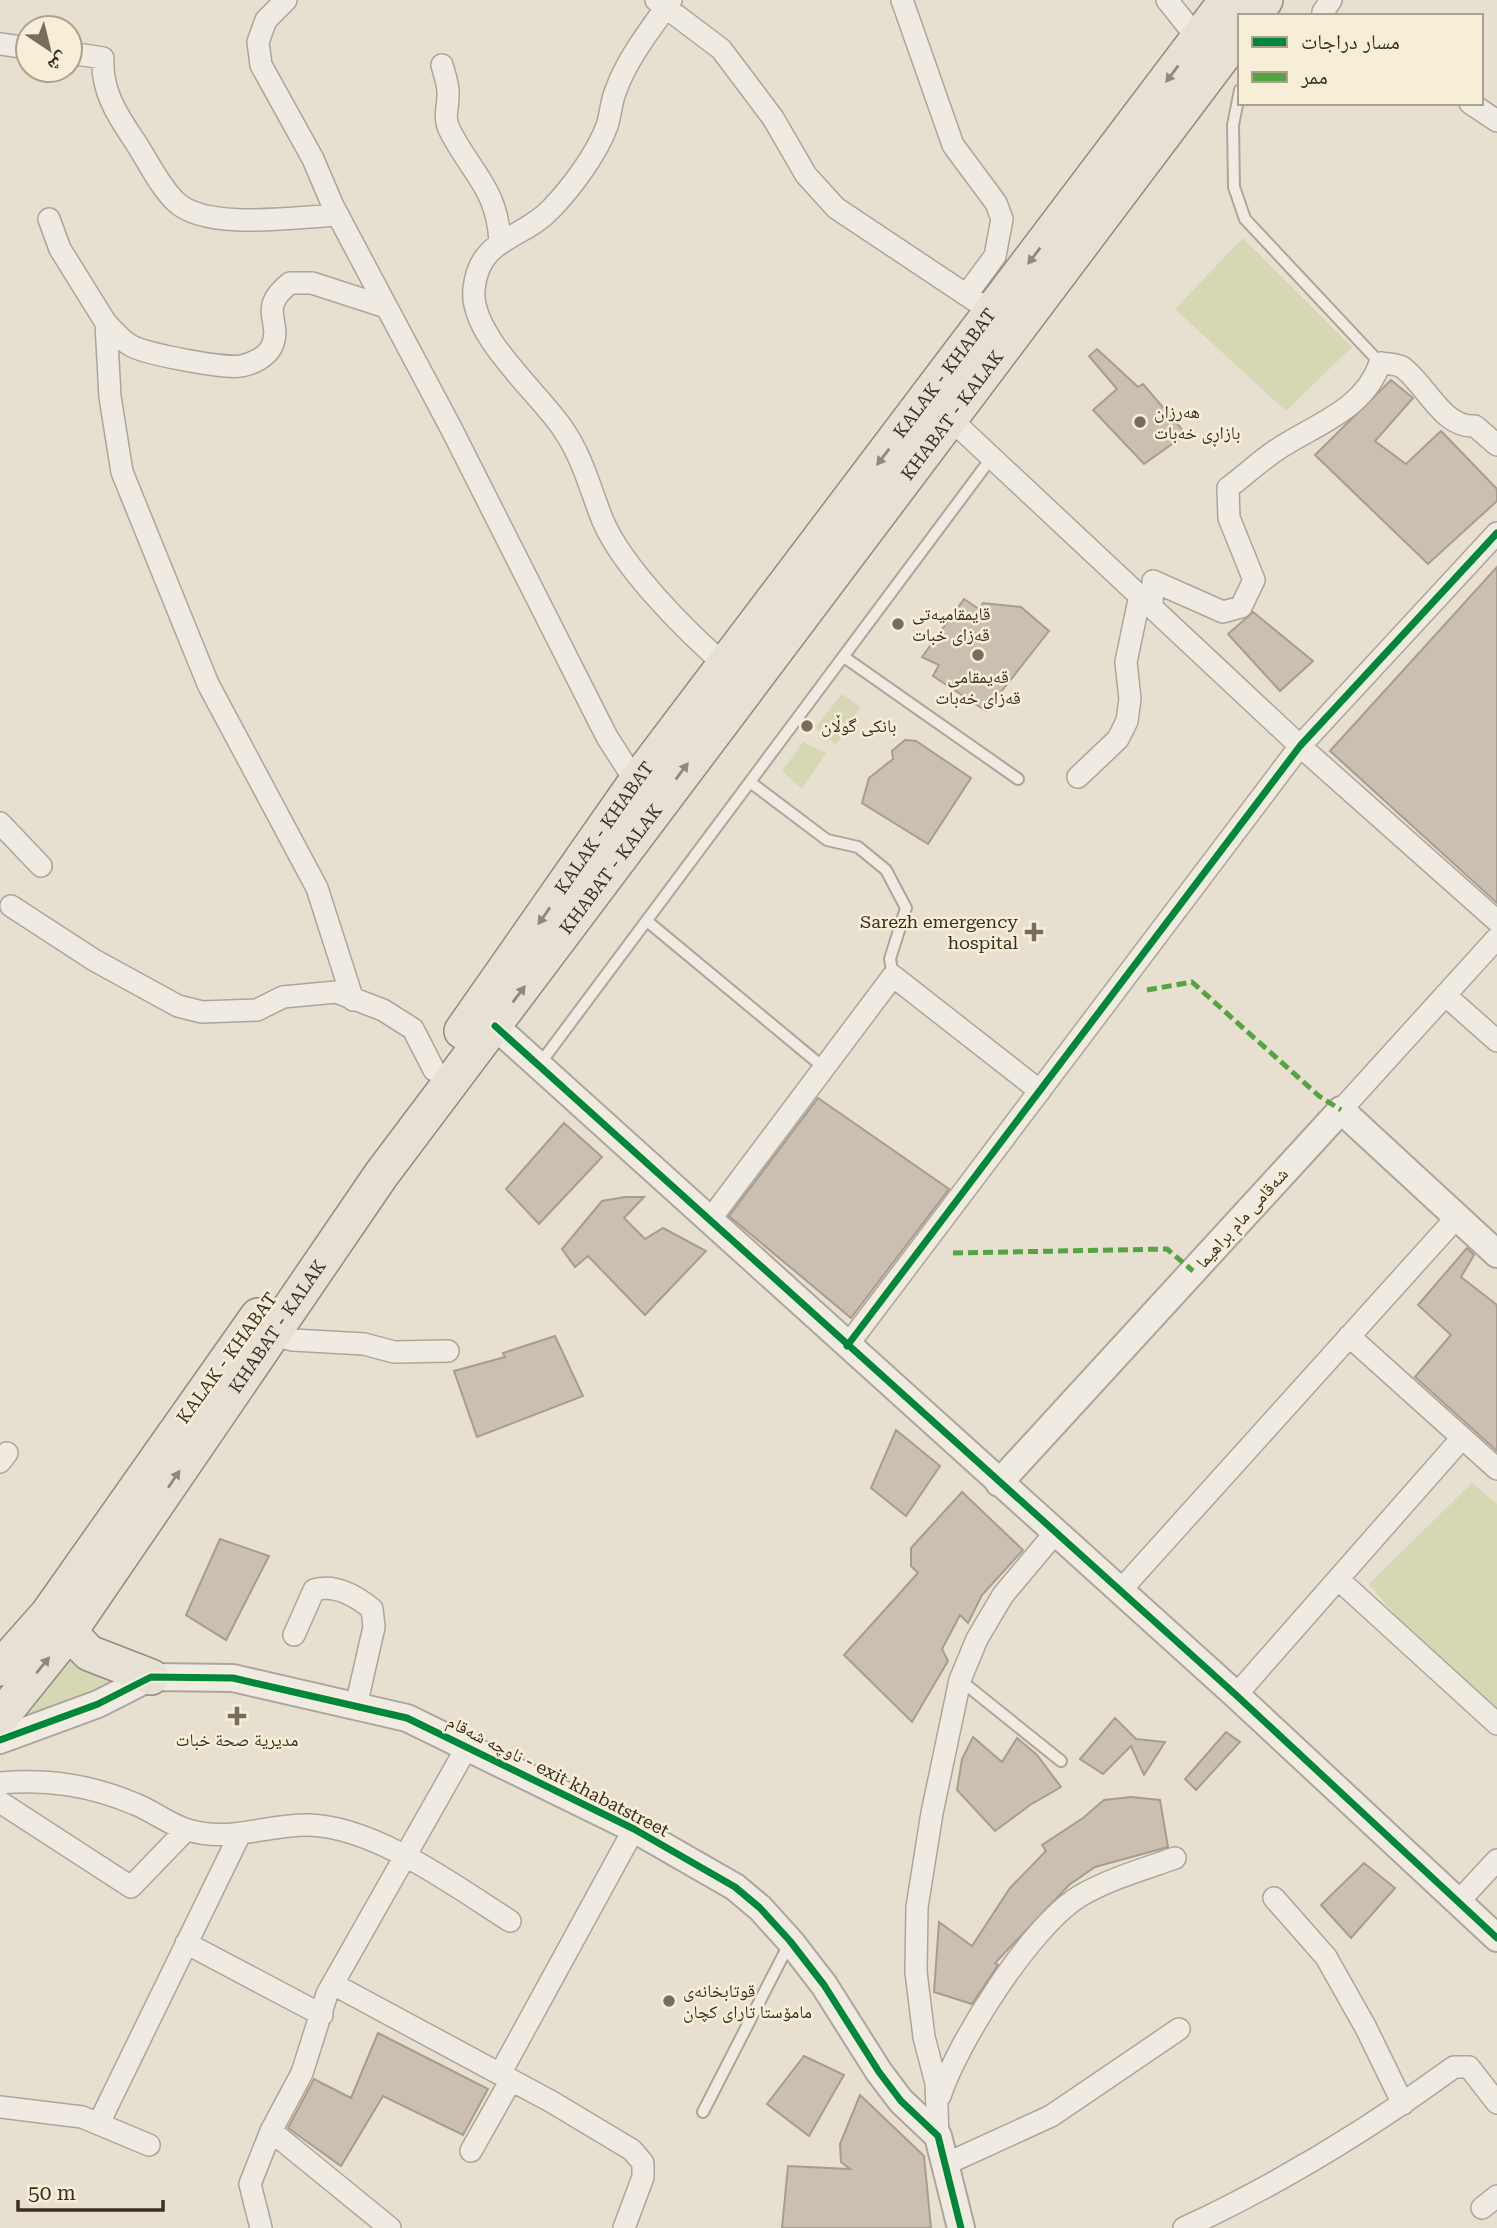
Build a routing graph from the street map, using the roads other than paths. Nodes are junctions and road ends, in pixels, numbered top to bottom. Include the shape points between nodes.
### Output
1 (286, 0) edge
2 (902, 0) edge
3 (1167, 0) edge
4 (665, 2) edge
5 (1238, 18) edge
6 (1238, 26) edge
7 (1198, 39) junction
8 (84, 55) edge
9 (442, 65) dead end
10 (1238, 100) edge
11 (1473, 105) edge
12 (1497, 121) edge
13 (338, 215) junction
14 (49, 219) dead end
15 (500, 243) junction
16 (979, 303) junction
17 (386, 307) junction
18 (106, 323) junction
19 (1380, 363) junction
20 (937, 408) junction
21 (1497, 444) edge
22 (992, 457) junction
23 (1497, 533) edge
24 (1146, 601) junction
25 (844, 657) junction
26 (725, 665) junction
27 (1300, 746) junction
28 (1078, 777) dead end
29 (1018, 779) dead end
30 (636, 782) junction
31 (750, 782) junction
32 (0, 823) edge
33 (41, 866) dead end
34 (11, 906) dead end
35 (647, 921) junction
36 (1497, 921) edge
37 (1497, 938) edge
38 (893, 976) junction
39 (1446, 995) junction
40 (353, 1000) junction
41 (495, 1026) junction
42 (1497, 1041) edge
43 (539, 1065) junction
44 (823, 1067) junction
45 (434, 1070) junction
46 (1040, 1091) junction
47 (1341, 1110) junction
48 (1457, 1217) junction
49 (709, 1221) junction
50 (1497, 1254) edge
51 (273, 1335) junction
52 (1349, 1336) junction
53 (846, 1346) junction
54 (448, 1351) dead end
55 (1462, 1438) junction
56 (1497, 1469) edge
57 (999, 1482) junction
58 (1055, 1533) junction
59 (1338, 1579) junction
60 (1119, 1592) junction
61 (69, 1632) junction
62 (294, 1635) dead end
63 (0, 1668) edge
64 (151, 1677) junction
65 (960, 1680) junction
66 (1236, 1695) junction
67 (356, 1706) junction
68 (0, 1718) edge
69 (1497, 1724) edge
70 (0, 1740) edge
71 (467, 1746) junction
72 (1061, 1762) dead end
73 (0, 1783) edge
74 (0, 1802) edge
75 (634, 1829) junction
76 (186, 1830) junction
77 (239, 1836) junction
78 (404, 1855) junction
79 (1175, 1858) dead end
80 (1497, 1860) edge
81 (1274, 1898) dead end
82 (1459, 1901) junction
83 (510, 1921) dead end
84 (1497, 1938) edge
85 (790, 1941) junction
86 (186, 1943) junction
87 (333, 1984) junction
88 (322, 2015) junction
89 (1180, 2029) dead end
90 (506, 2077) junction
91 (1497, 2103) edge
92 (1403, 2104) junction
93 (937, 2105) junction
94 (0, 2107) edge
95 (703, 2112) dead end
96 (99, 2123) junction
97 (271, 2130) junction
98 (938, 2136) junction
99 (149, 2145) dead end
100 (471, 2151) dead end
101 (946, 2164) junction
102 (261, 2228) edge
103 (390, 2228) edge
104 (624, 2228) edge
105 (961, 2228) edge
106 (1184, 2228) edge

1 - 13 street via 266,20 258,42 261,65
2 - 16 street via 953,145 996,203 1002,219
3 - 7 street
4 - 15 street via 615,91 606,127 587,160 550,211
4 - 16 street via 721,49 773,118 806,175 836,208
5 - 7 main road, KALAK - KHABAT
6 - 20 main road, KHABAT - KALAK
7 -> 16 main road, KALAK - KHABAT
8 - 13 street via 103,58 102,76 116,113 177,203 215,219 237,221
9 - 15 street via 449,93 444,112 449,128 490,195
10 - 19 lane via 1233,125 1234,187 1245,219
11 - 12 street
13 - 17 street
14 - 18 street via 60,249
15 - 26 street via 481,259 473,290 480,318 575,448 603,522 629,562 689,634
16 - 20 main road, KALAK - KHABAT
17 - 18 street via 323,286 290,283 276,294 271,307 273,344 264,356 239,367 158,355 130,346
17 - 30 street via 607,737
18 - 40 street via 110,397 122,472 208,684 317,888
19 - 21 street via 1401,366 1448,416 1475,426
19 - 24 street via 1375,378 1340,415 1275,451 1228,488 1229,518 1254,580 1241,607 1223,612 1153,581
20 - 22 street
20 -> 26 main road, KALAK - KHABAT
41 -> 20 main road, KHABAT - KALAK
22 - 24 street
22 - 25 lane
23 - 27 street
24 - 27 street
24 - 28 street via 1126,662 1127,721 1118,739
25 - 29 lane
25 - 31 lane
26 - 30 main road, KALAK - KHABAT
27 - 36 street
27 - 46 street
30 -> 45 main road, KALAK - KHABAT
31 - 35 lane
31 - 38 lane via 827,840 858,847 886,870 906,908 890,959
32 - 33 street
34 - 40 street via 105,967 178,1006 220,1013 257,1010 283,997 313,992 336,992
35 - 43 lane
35 - 44 lane
37 - 39 street
38 - 44 street
38 - 46 street
39 - 42 street
39 - 47 street
40 - 45 street via 383,1010 413,1029
41 - 43 street
41 - 51 main road, KHABAT - KALAK via 381,1175
43 - 49 street
44 - 49 street
45 - 63 main road, KALAK - KHABAT via 71,1582
46 - 53 street
47 - 48 street
47 - 57 street, شەقامی مام براهیما
48 - 50 street
48 - 52 street
49 - 53 street
51 - 54 street via 364,1344 394,1352
61 -> 51 main road, KHABAT - KALAK
52 - 55 street
52 - 60 street
53 - 57 street
55 - 56 street
55 - 59 street
57 - 58 street
58 - 60 street
58 - 65 street via 992,1611
59 - 66 street
59 - 69 street
60 - 66 street
61 - 64 main road via 89,1653
68 -> 61 main road, KHABAT - KALAK
62 - 67 street via 314,1590 326,1587 372,1609 374,1627
64 - 67 street, ناوچە شەقام - exit khabatstreet via 233,1678
64 - 70 street, ناوچە شەقام - exit khabatstreet via 98,1704
65 - 72 lane
65 - 93 street via 932,1814 915,1939 920,2009
66 - 82 street
67 - 71 street, ناوچە شەقام - exit khabatstreet via 407,1718
71 - 75 street, ناوچە شەقام - exit khabatstreet
71 - 78 street
73 - 76 street via 52,1781 92,1788 137,1804
74 - 76 street via 131,1887
75 - 85 street, ناوچە شەقام - exit khabatstreet via 735,1887
75 - 90 street
76 - 77 street
77 - 78 street via 310,1825 339,1830
77 - 86 street
78 - 83 street
78 - 87 street
79 - 93 street via 1082,1895 1046,1925 962,2043
80 - 82 street
81 - 92 street via 1326,1957
82 - 84 street
85 - 95 lane
85 - 98 street, ناوچە شەقام - exit khabatstreet via 886,2082
86 - 88 street
86 - 96 street
87 - 88 street
87 - 90 street
88 - 97 street via 302,2073
89 - 101 street via 1052,2116
90 - 100 street
90 - 104 street via 632,2150 643,2162 643,2177
91 - 92 street via 1469,2067 1454,2067
92 - 106 street via 1230,2207
93 - 98 street
94 - 96 street
96 - 99 street
97 - 102 street via 250,2184
97 - 103 street
98 - 101 street
101 - 105 street

